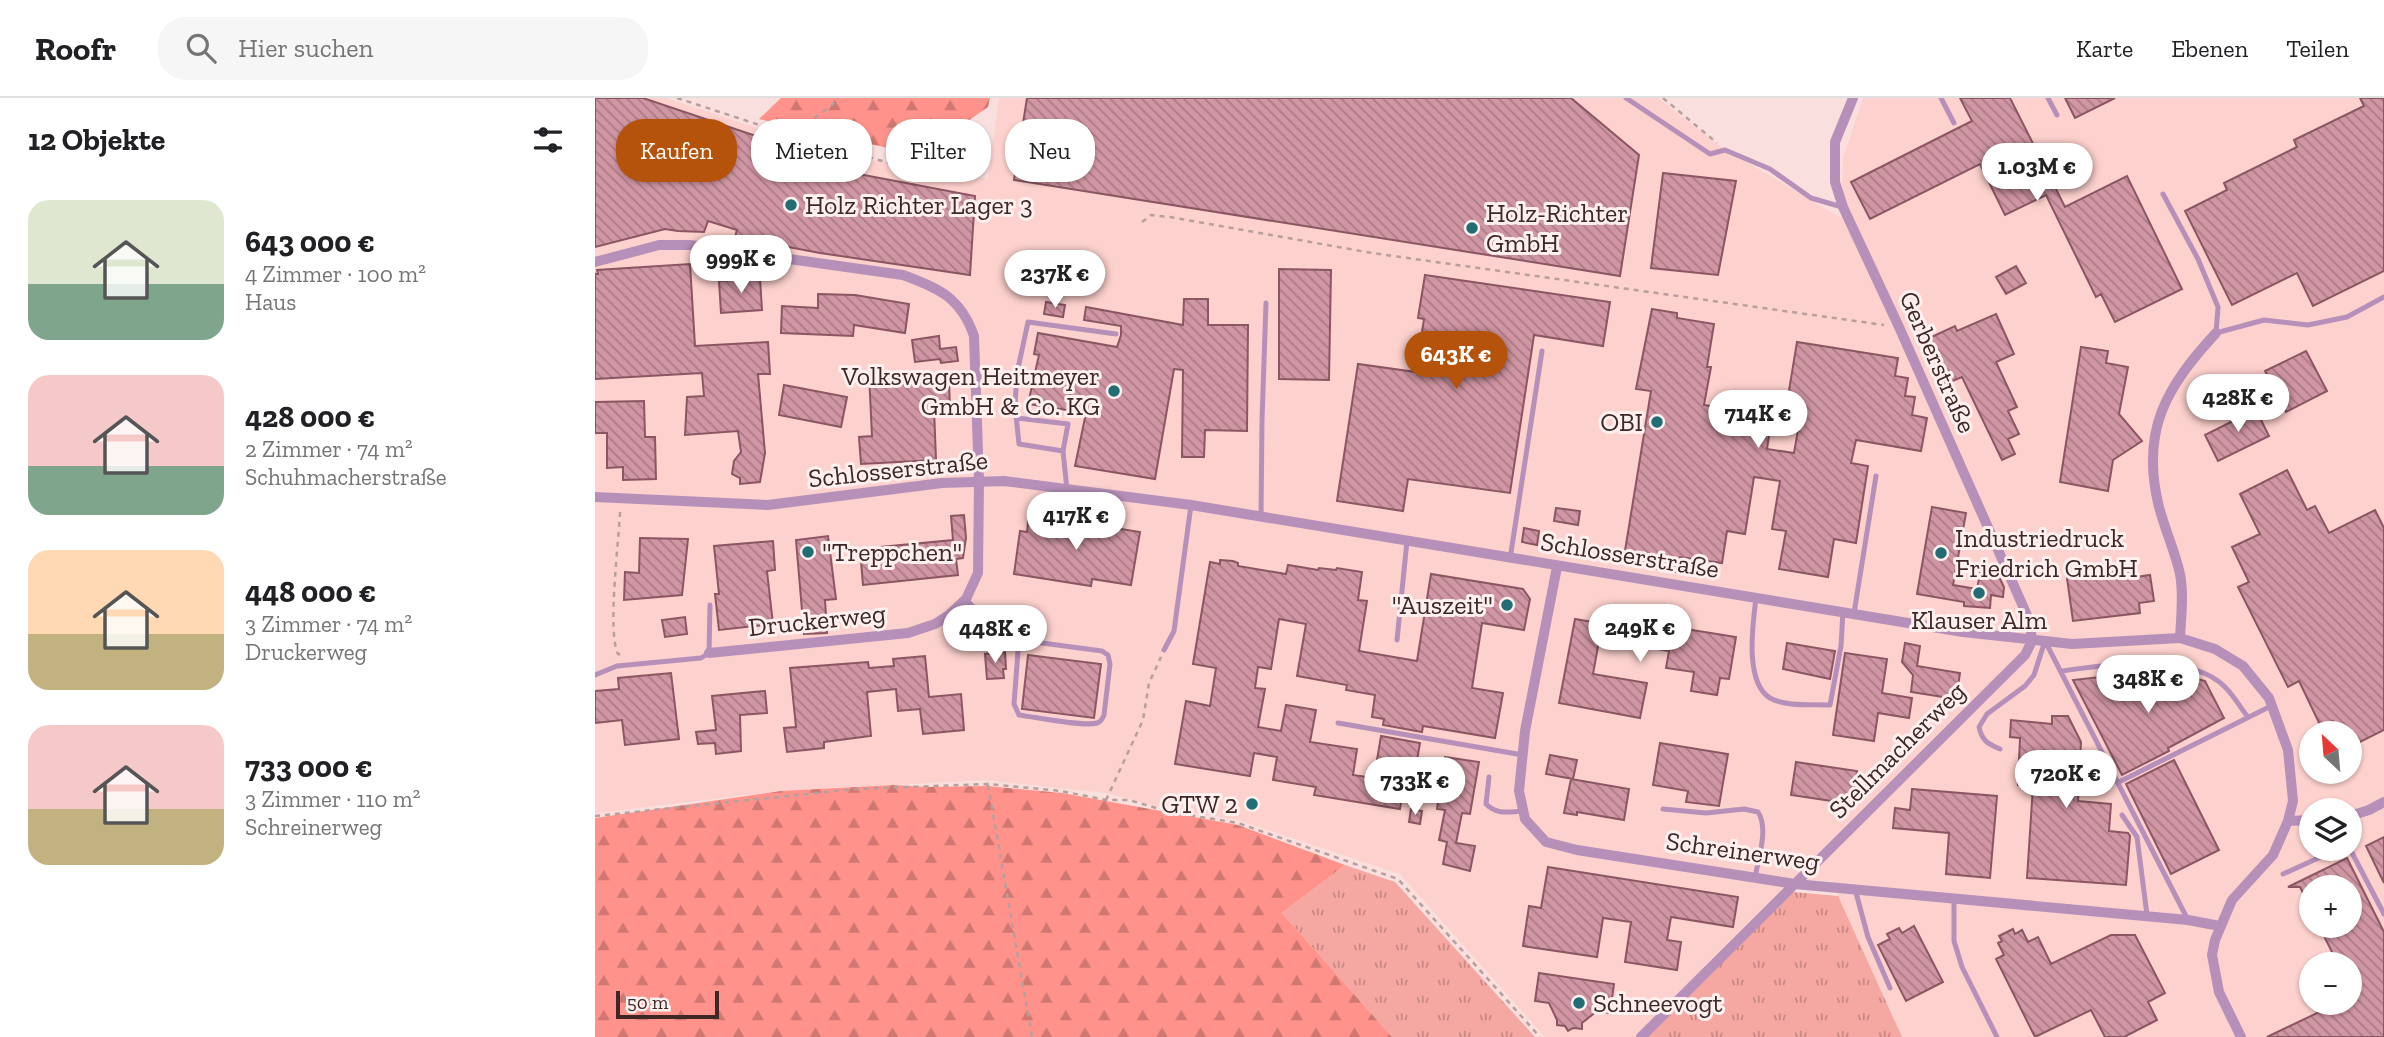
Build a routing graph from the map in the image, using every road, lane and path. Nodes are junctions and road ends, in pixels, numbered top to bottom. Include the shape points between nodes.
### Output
1 (677, 98) edge
2 (838, 98) edge
3 (1626, 98) edge
4 (1663, 98) edge
5 (1853, 98) edge
6 (1941, 98) edge
7 (2048, 98) edge
8 (2057, 115) dead end
9 (813, 119) edge
10 (751, 122) edge
11 (1954, 123) dead end
12 (1725, 150) junction
13 (2163, 194) dead end
14 (1843, 207) junction
15 (1142, 222) dead end
16 (595, 262) edge
17 (2384, 297) edge
18 (1266, 303) dead end
19 (1899, 327) junction
20 (2216, 333) junction
21 (1117, 334) dead end
22 (1542, 351) dead end
23 (1017, 373) junction
24 (975, 377) junction
25 (1017, 418) junction
26 (1063, 451) junction
27 (1876, 476) dead end
28 (979, 481) junction
29 (1067, 489) junction
30 (595, 497) edge
31 (621, 498) junction
32 (1191, 505) junction
33 (1261, 517) junction
34 (1407, 541) junction
35 (1510, 559) junction
36 (1557, 567) junction
37 (1756, 598) junction
38 (965, 599) junction
39 (710, 606) dead end
40 (1849, 612) junction
41 (1019, 638) junction
42 (2180, 638) junction
43 (1397, 640) dead end
44 (2032, 641) junction
45 (2045, 641) junction
46 (1164, 650) joint
47 (709, 653) junction
48 (628, 657) dead end
49 (2062, 671) junction
50 (595, 675) edge
51 (2271, 706) junction
52 (2248, 717) junction
53 (1338, 723) dead end
54 (2000, 749) dead end
55 (1523, 754) junction
56 (1489, 777) dead end
57 (2119, 782) junction
58 (988, 784) junction
59 (1106, 800) junction
60 (2384, 802) edge
61 (1664, 809) dead end
62 (1524, 811) junction
63 (2362, 811) edge
64 (2122, 815) dead end
65 (595, 816) edge
66 (2288, 821) junction
67 (2299, 821) edge
68 (2311, 861) edge
69 (2356, 861) edge
70 (2283, 874) dead end
71 (1755, 878) junction
72 (1795, 884) junction
73 (1855, 889) junction
74 (1954, 898) junction
75 (2384, 914) edge
76 (2147, 916) junction
77 (2188, 920) junction
78 (2220, 926) junction
79 (1890, 988) dead end
80 (1032, 1037) edge
81 (1540, 1037) edge
82 (1641, 1037) edge
83 (1997, 1037) edge
84 (2241, 1037) edge

1 - 10 path
2 - 9 path
3 - 12 lane via 1710,154
4 - 12 path
5 - 14 street, Gerberstraße via 1835,142 1835,182
6 - 11 lane
7 - 8 lane
12 - 14 lane via 1770,169 1811,198
13 - 20 lane via 2218,307
14 - 19 street, Gerberstraße
15 - 19 path via 1150,215 1170,217 1372,253
16 - 24 street, Druckerweg via 659,245 690,245 903,275 937,288 968,321 974,336
17 - 20 lane via 2334,320 2308,325 2265,320
18 - 33 lane
19 - 44 street, Gerberstraße via 2030,622
20 - 42 street via 2166,398 2155,428 2159,505 2181,575
21 - 23 lane via 1028,322
22 - 35 lane
23 - 24 lane
23 - 25 lane
24 - 28 street, Druckerweg
25 - 26 lane via 1019,444
25 - 26 lane via 1068,424
26 - 29 lane
27 - 40 lane
28 - 29 street, Schlosserstraße
28 - 31 street, Schlosserstraße via 768,505
28 - 38 street, Druckerweg via 978,573
29 - 32 street, Schlosserstraße
30 - 31 street, Schlosserstraße
31 - 48 path via 613,626 614,646 618,654
32 - 33 street, Schlosserstraße
32 - 46 lane via 1174,631
33 - 34 street, Schlosserstraße
34 - 35 street, Schlosserstraße
34 - 43 lane
35 - 36 street, Schlosserstraße
36 - 37 street, Schlosserstraße
36 - 55 street, Schreinerweg
37 - 40 street, Schlosserstraße
37 - 40 lane via 1752,645 1757,679 1769,697 1782,702 1831,705
38 - 41 lane via 991,626
38 - 47 street, Druckerweg via 935,624 908,633
39 - 47 lane
40 - 44 street, Schlosserstraße
41 - 41 lane via 1102,650 1108,655 1101,720 1082,723 1019,715 1014,704
42 - 45 street, Schlosserstraße via 2072,644
42 - 51 street, Schlosserstraße via 2215,649 2243,666
44 - 45 street, Schlosserstraße
44 - 72 street, Stellmacherweg via 2025,655
45 - 49 lane
45 - 54 lane via 2034,675 1987,714 1979,727 1987,744
46 - 59 path via 1149,683 1143,720
47 - 50 lane via 701,658 617,666
49 - 52 lane via 2132,664 2182,667 2224,685
49 - 57 lane
51 - 52 lane
51 - 66 street, Schlosserstraße via 2288,750 2293,801
52 - 57 lane
53 - 55 lane
55 - 62 street, Schreinerweg via 1520,791
56 - 62 lane via 1486,804 1492,810
57 - 77 lane
58 - 59 path
58 - 65 path via 856,789
58 - 80 path
59 - 81 path via 1129,800 1238,823 1398,879
60 - 63 street
61 - 71 lane via 1706,813 1744,808 1758,812 1762,836
62 - 71 street, Schreinerweg via 1525,819 1546,842
64 - 76 lane via 2137,837
66 - 67 street
66 - 78 street, Schlosserstraße via 2273,855 2232,900
68 - 70 lane
69 - 75 lane
71 - 72 street, Schreinerweg
72 - 73 street, Schreinerweg
72 - 82 street, Stellmacherweg
73 - 74 street, Schreinerweg
73 - 79 lane via 1867,937
74 - 76 street, Schreinerweg
74 - 83 lane via 1954,941 1962,967
76 - 77 street, Schreinerweg
77 - 78 street, Schreinerweg
78 - 84 street, Schlosserstraße via 2212,955 2214,976

